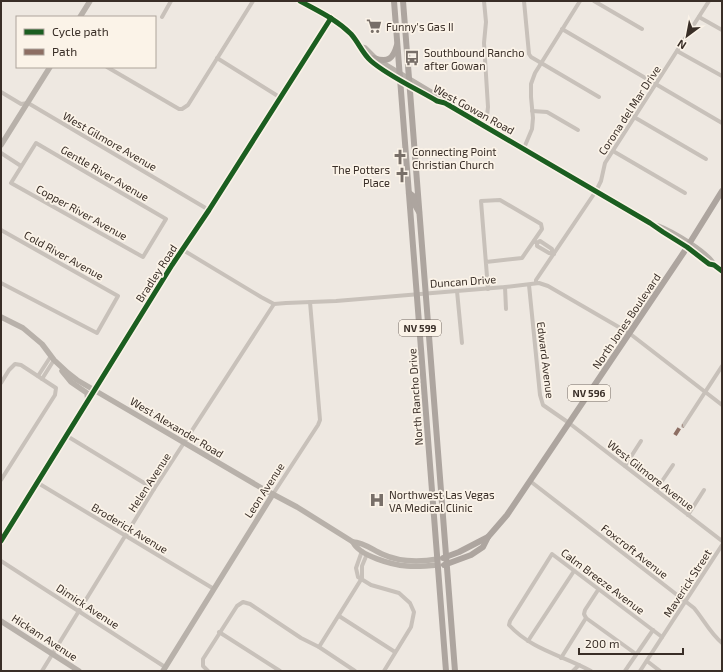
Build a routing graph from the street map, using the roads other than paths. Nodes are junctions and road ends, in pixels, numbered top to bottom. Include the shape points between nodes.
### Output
1 (90, 1) edge
2 (171, 1) edge
3 (253, 1) edge
4 (300, 1) edge
5 (394, 1) edge
6 (403, 1) edge
7 (484, 1) edge
8 (524, 1) edge
9 (580, 1) edge
10 (594, 1) edge
11 (709, 1) edge
12 (81, 16) edge
13 (162, 17) dead end
14 (699, 17) junction
15 (331, 18) junction
16 (562, 29) junction
17 (642, 29) dead end
18 (722, 30) edge
19 (398, 44) junction
20 (361, 47) junction
21 (678, 51) junction
22 (218, 58) junction
23 (374, 58) junction
24 (541, 63) junction
25 (49, 68) edge
26 (109, 68) edge
27 (722, 76) edge
28 (401, 77) junction
29 (409, 82) junction
30 (656, 84) junction
31 (1, 92) edge
32 (599, 97) dead end
33 (281, 98) junction
34 (28, 103) junction
35 (532, 111) junction
36 (634, 117) junction
37 (722, 123) edge
38 (483, 125) junction
39 (578, 130) dead end
40 (1, 145) edge
41 (524, 148) junction
42 (613, 151) junction
43 (1, 153) edge
44 (706, 159) dead end
45 (21, 166) junction
46 (408, 180) junction
47 (417, 183) junction
48 (596, 191) junction
49 (722, 191) edge
50 (409, 193) junction
51 (685, 193) dead end
52 (209, 210) junction
53 (420, 214) junction
54 (1, 230) edge
55 (535, 242) junction
56 (688, 245) junction
57 (183, 250) junction
58 (553, 253) junction
59 (143, 257) joint
60 (486, 262) junction
61 (722, 271) edge
62 (1, 283) edge
63 (536, 283) junction
64 (529, 285) junction
65 (505, 287) junction
66 (488, 289) junction
67 (457, 291) junction
68 (426, 293) junction
69 (417, 294) junction
70 (310, 302) junction
71 (274, 304) junction
72 (506, 309) dead end
73 (1, 317) edge
74 (629, 334) junction
75 (462, 343) dead end
76 (54, 360) junction
77 (722, 366) edge
78 (38, 376) junction
79 (42, 379) junction
80 (1, 383) edge
81 (95, 390) junction
82 (705, 392) junction
83 (88, 401) junction
84 (722, 405) edge
85 (570, 423) junction
86 (683, 426) dead end
87 (67, 436) junction
88 (641, 441) dead end
89 (184, 443) junction
90 (673, 465) dead end
91 (625, 466) junction
92 (1, 480) edge
93 (530, 481) junction
94 (38, 482) junction
95 (154, 489) junction
96 (656, 490) junction
97 (704, 490) dead end
98 (273, 494) junction
99 (688, 515) junction
100 (125, 536) junction
101 (488, 537) junction
102 (1, 541) edge
103 (722, 541) edge
104 (353, 542) junction
105 (722, 545) edge
106 (365, 553) junction
107 (446, 557) junction
108 (1, 561) edge
109 (438, 562) junction
110 (447, 564) junction
111 (574, 571) junction
112 (361, 579) junction
113 (214, 589) junction
114 (598, 590) junction
115 (685, 602) junction
116 (79, 611) junction
117 (339, 616) junction
118 (586, 618) junction
119 (1, 620) edge
120 (653, 630) junction
121 (219, 632) junction
122 (722, 635) edge
123 (662, 637) junction
124 (528, 641) junction
125 (720, 642) edge
126 (319, 647) junction
127 (395, 652) junction
128 (52, 654) junction
129 (636, 654) junction
130 (445, 656) junction
131 (561, 658) junction
132 (647, 661) junction
133 (579, 665) junction
134 (164, 669) edge
135 (42, 671) edge
136 (79, 671) edge
137 (208, 671) edge
138 (280, 671) edge
139 (355, 671) edge
140 (384, 671) edge
141 (443, 671) edge
142 (446, 671) edge
143 (455, 671) edge
144 (574, 671) edge
145 (578, 671) edge
146 (591, 671) edge
147 (625, 671) edge
148 (640, 671) edge
149 (660, 671) edge

1 - 12 street
2 - 13 street
3 - 22 street
4 - 15 street, West Gowan Road
5 - 19 main road, North Rancho Drive / NV 599
6 - 29 main road, North Rancho Drive / NV 599
7 - 38 street via 488,107
8 - 24 street via 528,50 531,57
9 - 16 street
10 - 17 street
11 - 14 street, Corona del Mar Drive
14 - 18 street
14 - 21 street, Corona del Mar Drive
15 - 20 street, West Gowan Road
15 - 33 street, Bradley Road
16 - 24 street
16 - 30 street
19 - 23 main road via 390,58
19 - 28 main road, North Rancho Drive / NV 599
20 - 23 street, West Gowan Road
20 - 28 street, West Gowan Road via 361,51 372,62
21 - 27 street
21 - 30 street, Corona del Mar Drive
22 - 26 street via 188,105 182,109
22 - 33 street
23 - 28 street, West Gowan Road
24 - 32 street
24 - 35 street via 532,84
25 - 34 street
28 - 29 street, West Gowan Road
28 - 46 main road, North Rancho Drive / NV 599
29 - 38 street, West Gowan Road via 441,98 445,103
29 - 47 main road, North Rancho Drive / NV 599
30 - 36 street, Corona del Mar Drive
30 - 37 street
31 - 34 street, West Gilmore Avenue via 21,104
33 - 52 street, Bradley Road
34 - 40 street
34 - 52 street, West Gilmore Avenue
35 - 39 street via 547,112
35 - 41 street via 532,129
36 - 42 street, Corona del Mar Drive
36 - 44 street
38 - 41 street, West Gowan Road
41 - 48 street, West Gowan Road
42 - 48 street, Corona del Mar Drive via 605,163
42 - 51 street
43 - 45 street
45 - 59 street, Copper River Avenue via 11,183
45 - 59 street, Gentle River Avenue via 36,143 166,219
46 - 47 main road
46 - 50 main road, North Rancho Drive / NV 599
47 - 53 main road, North Rancho Drive / NV 599
48 - 56 street, West Gowan Road
48 - 58 street
49 - 56 main road, North Jones Boulevard / NV 596
50 - 53 main road via 413,196
50 - 69 main road, North Rancho Drive / NV 599
52 - 57 street, Bradley Road
53 - 68 main road, North Rancho Drive / NV 599
54 - 62 street, Cold River Avenue via 118,296 97,333
55 - 58 street via 552,249
55 - 60 street via 522,258
55 - 60 street via 542,229 541,224 500,200 481,201
56 - 61 street, West Gowan Road via 709,264
56 - 74 main road, North Jones Boulevard / NV 596
57 - 71 street
57 - 81 street, Bradley Road
58 - 63 street
60 - 66 street
63 - 64 street, Duncan Drive
63 - 74 street via 548,286
64 - 65 street, Duncan Drive
64 - 85 street, Edward Avenue via 540,395 543,404
65 - 66 street, Duncan Drive
65 - 72 street
66 - 67 street, Duncan Drive
67 - 68 street, Duncan Drive
67 - 75 street
68 - 69 street, Duncan Drive
68 - 107 main road, North Rancho Drive / NV 599
69 - 70 street, Duncan Drive
69 - 109 main road, North Rancho Drive / NV 599
70 - 71 street, Duncan Drive
70 - 98 street, Leon Avenue via 320,420
71 - 89 street, Helen Avenue
73 - 76 street, West Alexander Road via 23,328 42,344
74 - 82 street
74 - 85 main road, North Jones Boulevard / NV 596
76 - 78 street
76 - 79 street
76 - 81 street, West Alexander Road via 77,380
76 - 83 street via 62,373 87,393
77 - 82 street
78 - 79 street
78 - 80 street via 15,364
79 - 92 street via 56,388 55,394
81 - 83 street, Bradley Road
81 - 89 street, West Alexander Road
82 - 84 street
82 - 86 street
83 - 87 street, Bradley Road
85 - 91 street, West Gilmore Avenue
85 - 93 main road, North Jones Boulevard / NV 596
87 - 94 street, Bradley Road
87 - 95 street
88 - 91 street
89 - 95 street, Helen Avenue
89 - 98 street, West Alexander Road
90 - 96 street
91 - 96 street, West Gilmore Avenue
93 - 101 main road, North Jones Boulevard / NV 596
93 - 115 street, Foxcroft Avenue
94 - 100 street, Broderick Avenue
94 - 102 street, Bradley Road
95 - 100 street, Helen Avenue
96 - 99 street, West Gilmore Avenue
97 - 99 street
98 - 104 street, West Alexander Road
98 - 113 street, Leon Avenue
99 - 103 street, West Gilmore Avenue
100 - 113 street, Broderick Avenue
100 - 116 street, Helen Avenue
101 - 107 main road, North Jones Boulevard / NV 596
101 - 110 main road, North Jones Boulevard / NV 596 via 483,547 471,555
104 - 106 street, West Alexander Road via 355,547
104 - 109 street, West Alexander Road via 359,542 398,559
105 - 115 street, Maverick Street
106 - 109 street, West Alexander Road via 406,566
106 - 112 street via 356,568 358,578
107 - 109 main road, North Jones Boulevard / NV 596
107 - 110 main road, North Rancho Drive / NV 599
108 - 116 street, Dimick Avenue
109 - 110 main road, North Jones Boulevard / NV 596
109 - 130 main road, North Rancho Drive / NV 599
110 - 143 main road, North Rancho Drive / NV 599
111 - 114 street, Calm Breeze Avenue
111 - 124 street
111 - 124 street, Calm Breeze Avenue via 552,554 510,621 509,625
112 - 117 street
112 - 127 street via 371,585 399,593 410,603 414,612 411,627
113 - 134 street, Leon Avenue
114 - 118 street via 585,610
114 - 120 street, Calm Breeze Avenue
115 - 123 street, Maverick Street
115 - 125 street, Foxcroft Avenue via 698,612
116 - 128 street, Helen Avenue
116 - 134 street, Dimick Avenue
117 - 126 street
117 - 127 street
118 - 129 street
118 - 131 street
119 - 128 street, Hickam Avenue
120 - 123 street, Calm Breeze Avenue
120 - 129 street
121 - 126 street via 236,606 243,602
121 - 137 street via 203,659
121 - 138 street
122 - 125 street
123 - 132 street, Maverick Street
124 - 131 street
126 - 139 street
127 - 140 street
128 - 135 street, Helen Avenue
128 - 136 street, Hickam Avenue
129 - 147 street
130 - 141 main road
130 - 142 main road, North Rancho Drive / NV 599
131 - 133 street
132 - 148 street, Maverick Street
132 - 149 street
133 - 144 street
133 - 145 street
133 - 146 street

